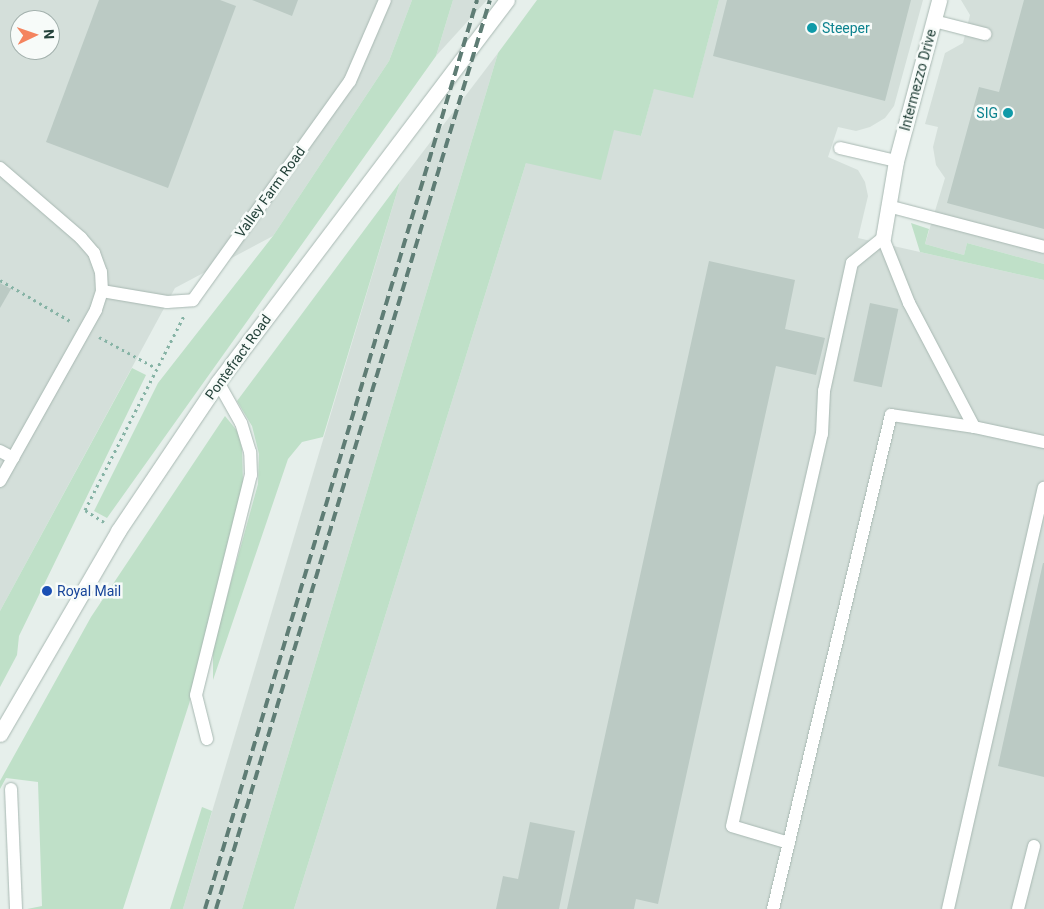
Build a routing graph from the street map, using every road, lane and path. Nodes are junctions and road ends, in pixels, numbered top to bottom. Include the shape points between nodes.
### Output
1 (385, 0) edge
2 (507, 0) edge
3 (939, 0) edge
4 (934, 21) junction
5 (985, 34) dead end
6 (840, 148) dead end
7 (896, 161) junction
8 (0, 168) edge
9 (888, 206) junction
10 (883, 238) junction
11 (1044, 247) edge
12 (102, 291) junction
13 (194, 300) junction
14 (218, 382) junction
15 (974, 428) junction
16 (1044, 442) edge
17 (0, 451) edge
18 (13, 458) junction
19 (0, 482) edge
20 (1044, 488) edge
21 (118, 531) junction
22 (0, 734) edge
23 (207, 739) dead end
24 (11, 789) dead end
25 (789, 843) junction
26 (1034, 846) dead end
27 (16, 909) edge
28 (773, 909) edge
29 (948, 909) edge
30 (1018, 909) edge

1 - 13 lane, Valley Farm Road via 350,81
2 - 14 main road, Pontefract Road
3 - 4 main road, Intermezzo Drive
4 - 5 lane
4 - 7 main road, Intermezzo Drive
6 - 7 lane
7 - 9 main road, Intermezzo Drive
8 - 12 lane via 94,253
9 - 10 main road, Intermezzo Drive
9 - 11 lane
10 - 15 lane via 909,303
10 - 25 lane via 852,263 824,391 822,434 732,826
12 - 13 lane via 167,302
12 - 18 lane via 96,310
13 - 21 path via 85,510
14 - 21 main road, Pontefract Road
14 - 23 lane via 241,423 250,452 250,475 196,695
15 - 16 lane
15 - 25 lane via 891,415
17 - 18 lane
18 - 19 lane
20 - 29 lane
21 - 22 main road, Pontefract Road
24 - 27 lane
25 - 28 lane
26 - 30 lane

